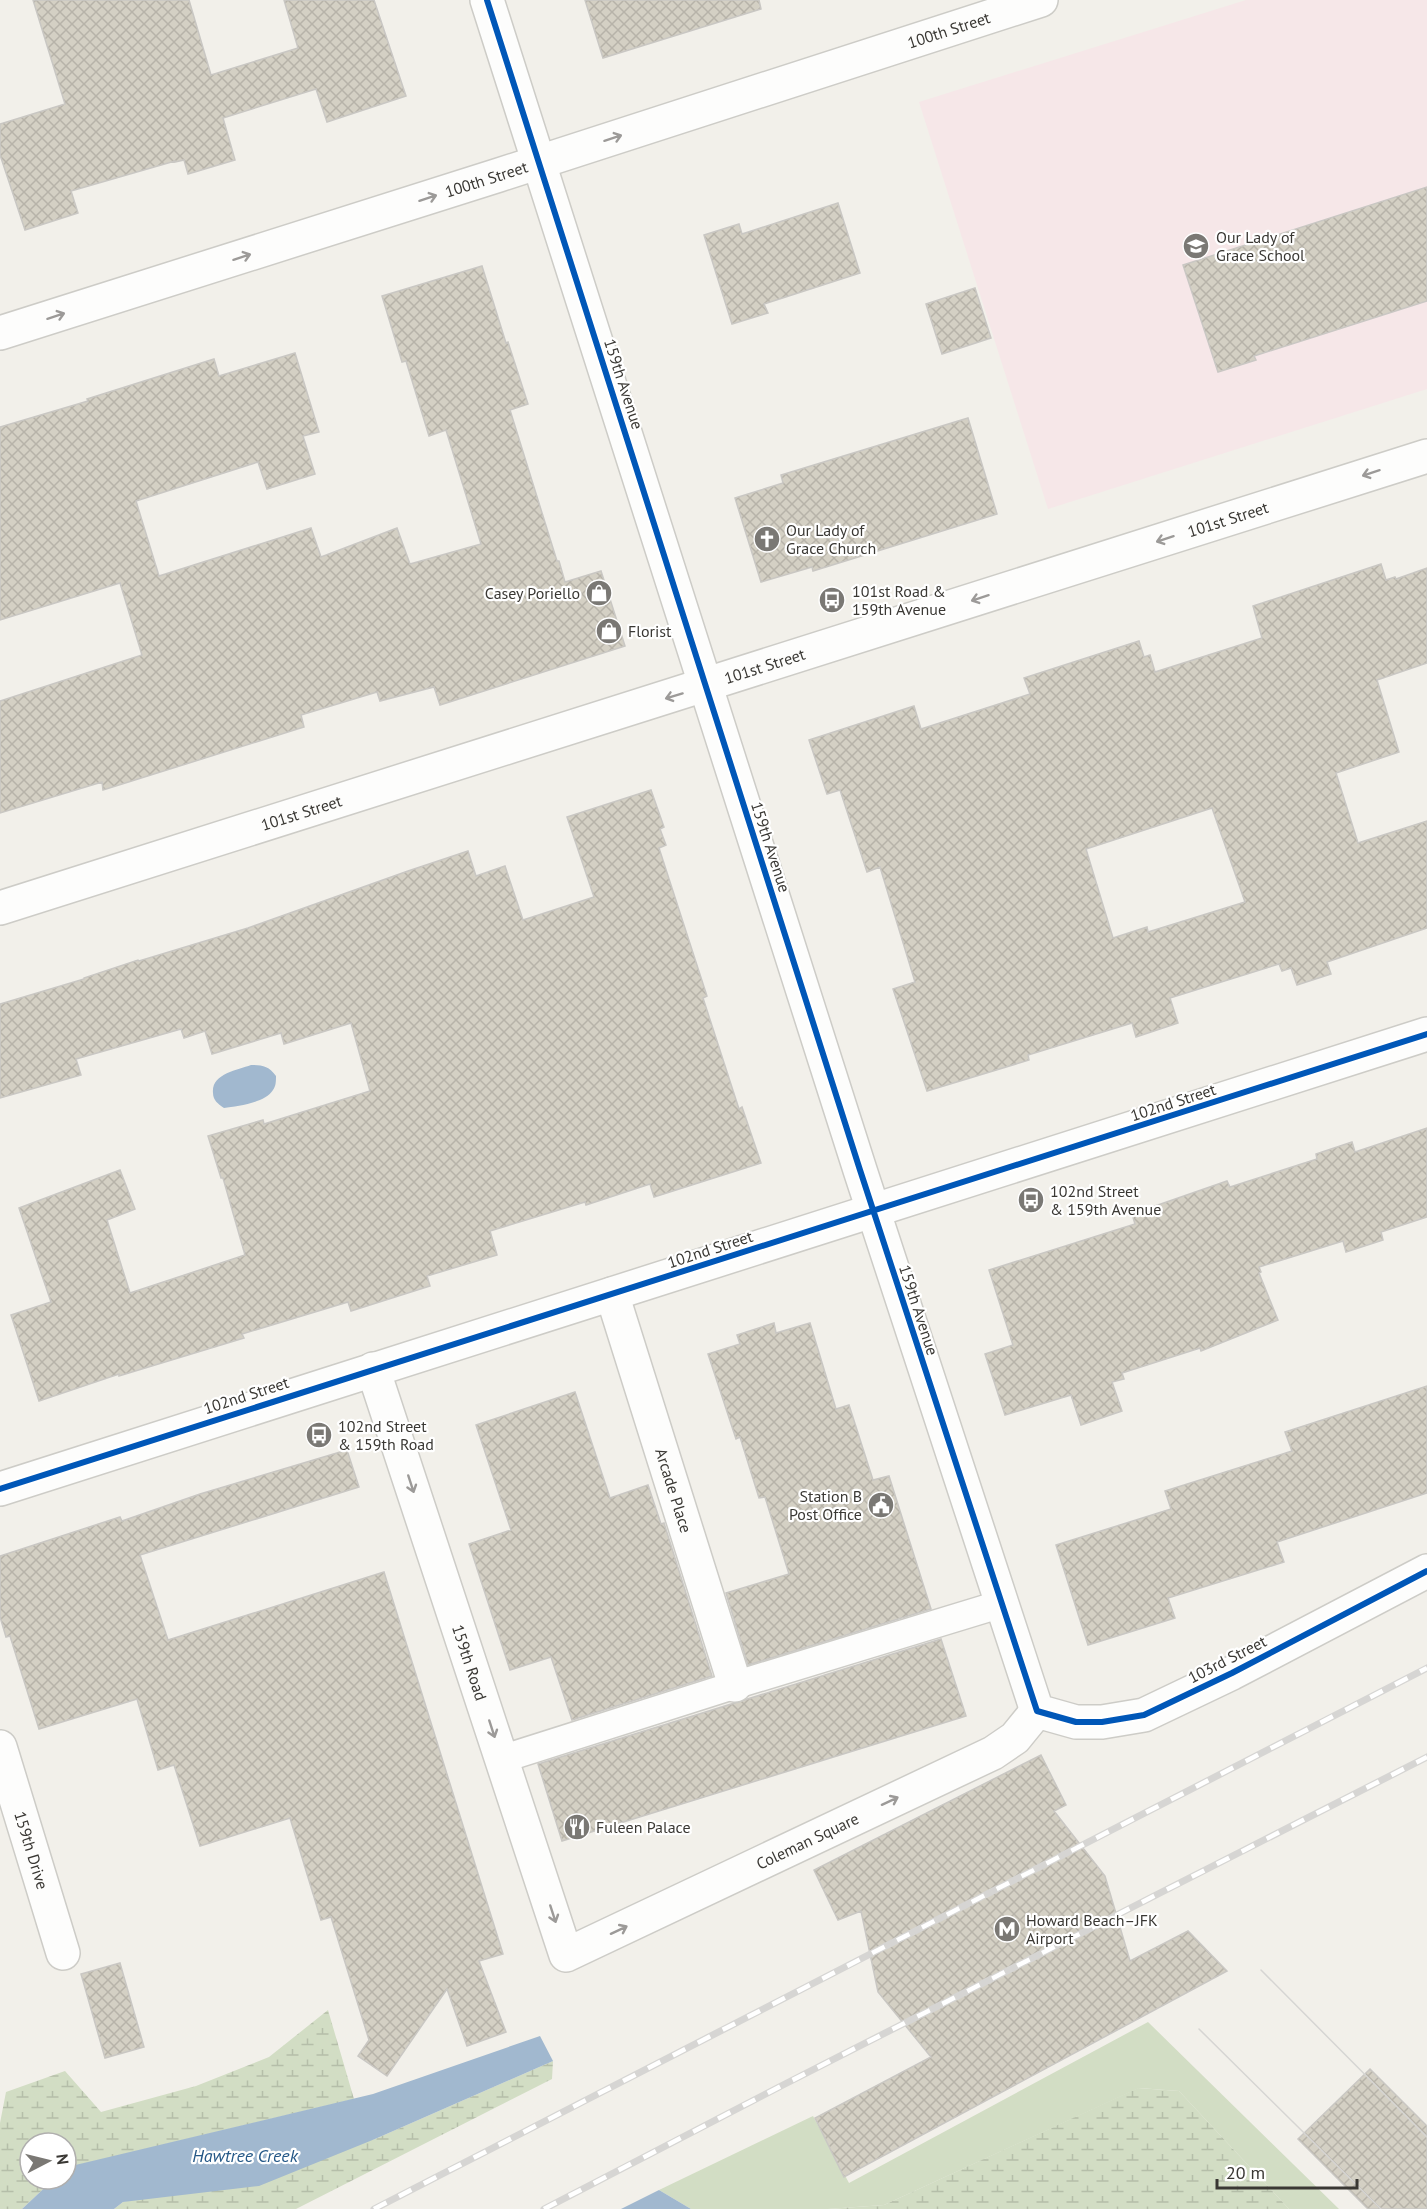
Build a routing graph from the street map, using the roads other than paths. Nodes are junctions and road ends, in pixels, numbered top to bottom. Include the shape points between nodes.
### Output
1 (487, 0) edge
2 (1041, 0) edge
3 (539, 162) junction
4 (0, 333) edge
5 (1427, 456) edge
6 (705, 686) junction
7 (0, 908) edge
8 (1427, 1035) edge
9 (873, 1211) junction
10 (612, 1294) junction
11 (373, 1368) junction
12 (0, 1489) edge
13 (1427, 1571) edge
14 (1001, 1604) junction
15 (735, 1685) junction
16 (1035, 1706) junction
17 (0, 1747) edge
18 (502, 1760) junction
19 (63, 1953) dead end
20 (566, 1955) joint

1 - 3 street, 159th Avenue
3 -> 2 street, 100th Street
4 -> 3 street, 100th Street
3 - 6 street, 159th Avenue
5 -> 6 street, 101st Street
6 -> 7 street, 101st Street
6 - 9 street, 159th Avenue
8 - 9 street, 102nd Street
9 - 10 street, 102nd Street
9 - 14 street, 159th Avenue
10 - 11 street, 102nd Street
10 - 15 street, Arcade Place
11 - 12 street, 102nd Street
11 -> 18 street, 159th Road
13 - 16 street, 103rd Street via 1144,1715 1076,1722
14 - 15 lane
14 - 16 street, 159th Avenue
15 - 18 lane
20 -> 16 street, Coleman Square via 993,1753 1015,1738
17 - 19 street, 159th Drive
18 -> 20 street, 159th Road

